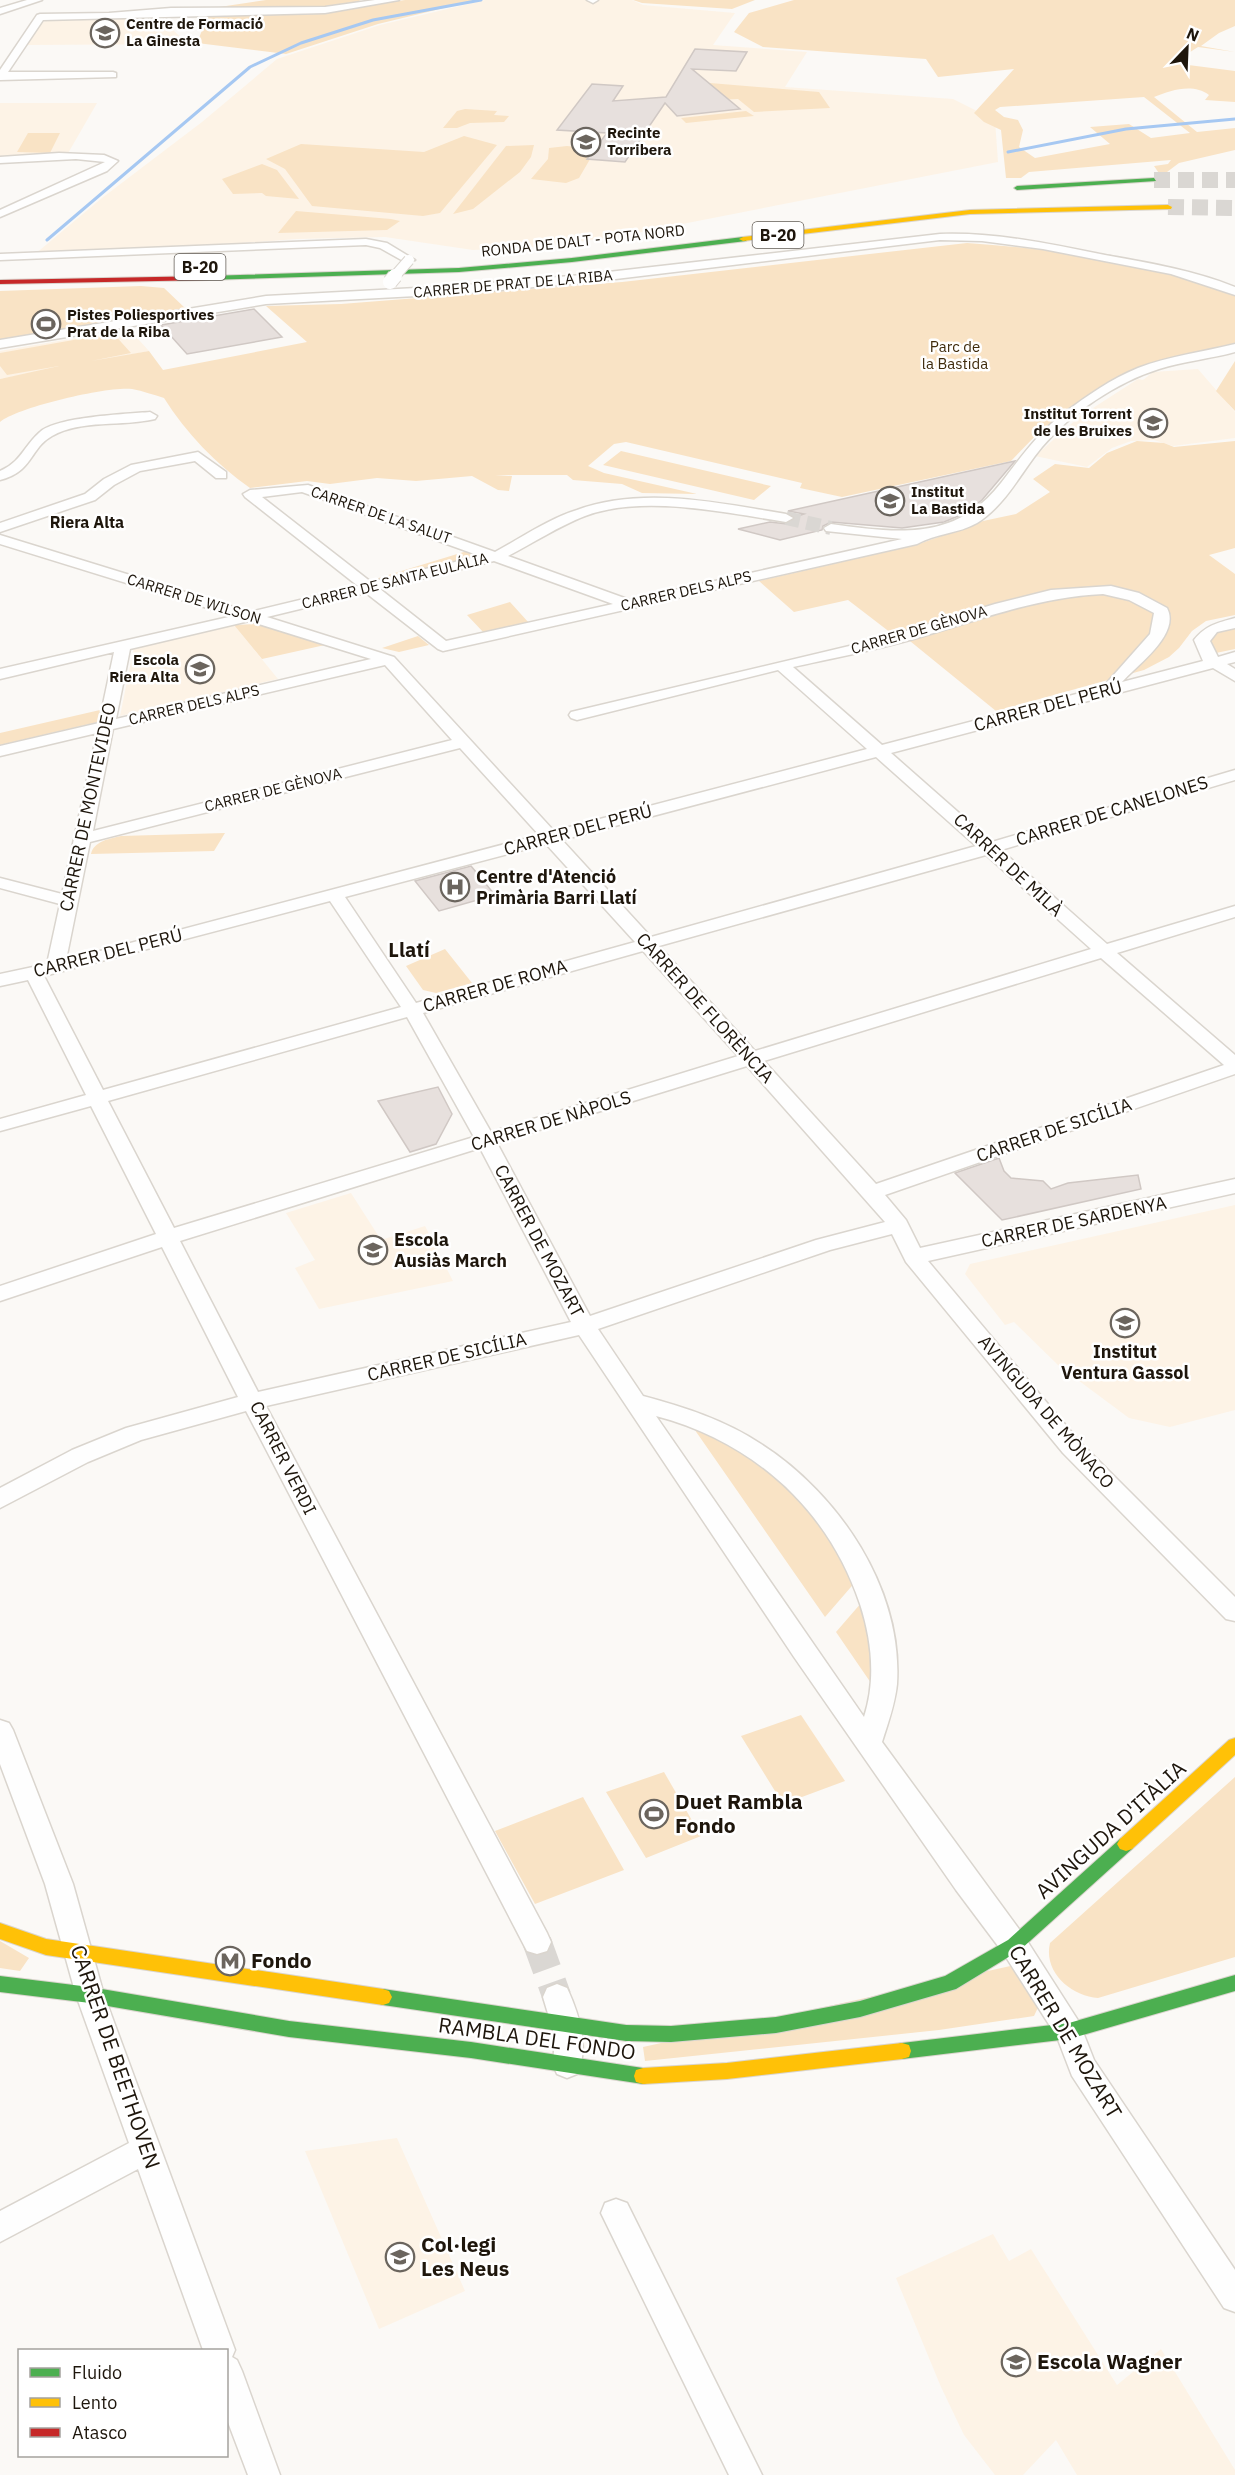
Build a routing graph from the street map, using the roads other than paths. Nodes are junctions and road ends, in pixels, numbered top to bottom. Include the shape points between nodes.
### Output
1 (37, 0) edge
2 (248, 0) edge
3 (394, 0) edge
4 (12, 8) junction
5 (0, 11) edge
6 (159, 13) junction
7 (40, 17) junction
8 (113, 75) dead end
9 (1, 76) edge
10 (0, 160) edge
11 (1154, 180) tunnel mouth
12 (998, 189) dead end
13 (1168, 207) tunnel mouth
14 (0, 214) edge
15 (779, 220) dead end
16 (0, 257) edge
17 (404, 261) junction
18 (230, 262) dead end
19 (252, 262) dead end
20 (0, 264) edge
21 (0, 272) edge
22 (388, 278) junction
23 (0, 282) edge
24 (0, 290) edge
25 (1235, 291) edge
26 (380, 294) junction
27 (0, 344) edge
28 (1235, 348) edge
29 (150, 416) dead end
30 (221, 475) dead end
31 (0, 476) edge
32 (786, 518) tunnel mouth
33 (0, 528) edge
34 (831, 528) tunnel mouth
35 (926, 533) junction
36 (0, 539) edge
37 (497, 556) junction
38 (370, 588) junction
39 (629, 604) junction
40 (253, 616) junction
41 (1235, 623) edge
42 (1202, 640) junction
43 (123, 646) junction
44 (1235, 657) edge
45 (388, 660) junction
46 (1215, 662) junction
47 (782, 665) junction
48 (0, 674) edge
49 (1235, 676) edge
50 (1155, 677) junction
51 (1110, 689) junction
52 (578, 715) dead end
53 (106, 726) junction
54 (462, 742) junction
55 (0, 751) edge
56 (881, 751) junction
57 (1235, 775) edge
58 (84, 838) junction
59 (550, 838) junction
60 (990, 848) junction
61 (0, 883) edge
62 (334, 893) junction
63 (68, 901) junction
64 (1235, 911) edge
65 (647, 944) junction
66 (1104, 953) junction
67 (55, 968) junction
68 (33, 972) junction
69 (0, 980) edge
70 (412, 1010) junction
71 (752, 1060) junction
72 (1235, 1066) edge
73 (95, 1098) junction
74 (0, 1125) edge
75 (486, 1141) junction
76 (1235, 1186) edge
77 (872, 1192) junction
78 (899, 1225) junction
79 (168, 1236) junction
80 (913, 1257) junction
81 (0, 1294) edge
82 (584, 1326) junction
83 (254, 1401) junction
84 (636, 1402) junction
85 (0, 1499) edge
86 (1235, 1612) edge
87 (0, 1730) edge
88 (868, 1742) junction
89 (1235, 1745) edge
90 (0, 1931) edge
91 (537, 1942) tunnel mouth
92 (1014, 1945) junction
93 (78, 1952) junction
94 (1235, 1983) edge
95 (0, 1984) edge
96 (90, 1995) junction
97 (557, 1997) tunnel mouth
98 (567, 2026) junction
99 (1070, 2031) junction
100 (567, 2065) junction
101 (146, 2149) junction
102 (616, 2213) dead end
103 (0, 2227) edge
104 (1235, 2297) edge
105 (219, 2349) edge
106 (228, 2376) edge
107 (264, 2475) edge
108 (746, 2475) edge

1 - 4 street
2 - 6 street
3 - 6 street via 325,10
4 - 5 street
4 - 7 street via 35,11
6 - 7 street
7 - 9 street
8 - 9 street
10 - 14 street via 105,157 112,164
11 - 12 main road
13 - 22 main road, RONDA DE DALT - POTA NORD / B-20 via 1032,209 906,218 585,259
15 - 17 main road, RONDA DE DALT - POTA NORD / B-20 via 578,250 470,260
16 - 17 street via 366,242 383,245
17 - 19 main road
17 - 21 main road, RONDA DE DALT - POTA NORD / B-20
17 - 22 street, bridge
18 - 20 main road
22 - 23 main road, RONDA DE DALT - POTA NORD / B-20
22 - 24 main road
22 - 26 street
25 - 26 street, CARRER DE PRAT DE LA RIBA via 1167,270 1028,243 985,237 940,237 582,279
26 - 27 street, CARRER DE PRAT DE LA RIBA via 244,302
28 - 35 street via 1142,371 1099,395 1041,439 989,507 974,519
29 - 31 street via 56,429 45,434 18,468
30 - 33 street via 198,456 136,468 90,497
32 - 37 street, CARRER DE SANTA EULÁLIA via 702,505 609,505 580,513
34 - 35 street via 867,533
35 - 39 street, CARRER DELS ALPS via 912,541
36 - 40 street, CARRER DE WILSON
37 - 38 street, CARRER DE SANTA EULÁLIA
37 - 38 street, CARRER DE LA SALUT via 303,488 250,494
37 - 39 street, CARRER DE LA SALUT
38 - 39 street, CARRER DELS ALPS via 443,646
38 - 40 street, CARRER DE SANTA EULÁLIA
40 - 43 street, CARRER DE SANTA EULÁLIA
40 - 45 street, CARRER DE WILSON
41 - 42 street, CARRER DEL PERÚ via 1212,629
42 - 46 street via 1205,652
42 - 50 street, CARRER DEL PERÚ via 1178,664
43 - 48 street, CARRER DE SANTA EULÁLIA
43 - 53 street, CARRER DE MONTEVIDEO
44 - 46 street, CARRER DEL PERÚ
45 - 53 street, CARRER DELS ALPS
45 - 54 street, CARRER DE FLORÈNCIA
46 - 49 street
46 - 50 street, CARRER DEL PERÚ
47 - 51 street, CARRER DE GÈNOVA via 898,639 1020,600 1104,590 1147,601 1162,611 1163,617 1162,627 1141,656
47 - 52 street, CARRER DE GÈNOVA
47 - 56 street, CARRER DE MILÀ
50 - 51 street, CARRER DEL PERÚ
51 - 56 street, CARRER DEL PERÚ
53 - 55 street, CARRER DELS ALPS
53 - 58 street, CARRER DE MONTEVIDEO
54 - 58 street, CARRER DE GÈNOVA
54 - 59 street, CARRER DE FLORÈNCIA
56 - 59 street, CARRER DEL PERÚ
56 - 60 street, CARRER DE MILÀ
57 - 60 street, CARRER DE CANELONES
58 - 63 street, CARRER DE MONTEVIDEO
59 - 62 street, CARRER DEL PERÚ
59 - 65 street, CARRER DE FLORÈNCIA
60 - 65 street, CARRER DE ROMA
60 - 66 street, CARRER DE MILÀ
61 - 63 street
62 - 67 street, CARRER DEL PERÚ
62 - 70 street, CARRER DE MOZART
63 - 67 street, CARRER DE MONTEVIDEO
64 - 66 street, CARRER DE NÀPOLS
65 - 70 street, CARRER DE ROMA
65 - 71 street, CARRER DE FLORÈNCIA
66 - 71 street, CARRER DE NÀPOLS
66 - 72 street, CARRER DE MILÀ
67 - 68 street, CARRER DEL PERÚ
68 - 69 street, CARRER DEL PERÚ
68 - 73 street, CARRER VERDI
70 - 73 street, CARRER DE ROMA
70 - 75 street, CARRER DE MOZART
71 - 75 street, CARRER DE NÀPOLS
71 - 77 street, CARRER DE FLORÈNCIA
72 - 77 street, CARRER DE SICÍLIA
73 - 74 street, CARRER DE ROMA
73 - 79 street, CARRER VERDI
75 - 79 street, CARRER DE NÀPOLS
75 - 82 street, CARRER DE MOZART
76 - 80 street, CARRER DE SARDENYA
77 - 78 street, CARRER DE FLORÈNCIA
78 - 80 street, AVINGUDA DE MÒNACO
78 - 82 street, CARRER DE SICÍLIA via 813,1248
79 - 81 street, CARRER DE NÀPOLS
79 - 83 street, CARRER VERDI
80 - 86 street, AVINGUDA DE MÒNACO via 1071,1447
82 - 83 street, CARRER DE SICÍLIA
82 - 84 street, CARRER DE MOZART
83 - 85 street, CARRER DE SICÍLIA via 134,1434 80,1456
83 - 91 street, CARRER VERDI
84 - 88 street, CARRER DE MOZART
84 - 88 street via 704,1422 766,1456 822,1509 869,1587 883,1655 879,1714
87 - 93 street, CARRER DE BEETHOVEN via 59,1884
88 - 92 street, CARRER DE MOZART
89 - 92 main road, AVINGUDA D'ITÀLIA
90 - 93 main road, RAMBLA DEL FONDO via 46,1947
92 - 98 main road, RAMBLA DEL FONDO via 950,1983 860,2009 776,2025 671,2034
92 - 99 street, CARRER DE MOZART
93 - 96 street, CARRER DE BEETHOVEN
93 - 98 main road, RAMBLA DEL FONDO
94 - 99 main road, RAMBLA DEL FONDO
95 - 96 main road, RAMBLA DEL FONDO
96 - 100 main road, RAMBLA DEL FONDO via 289,2029
96 - 101 street, CARRER DE BEETHOVEN
97 - 98 street
98 - 100 street
99 - 100 main road, RAMBLA DEL FONDO via 727,2071 638,2076
99 - 104 street, CARRER DE MOZART via 1082,2067
101 - 103 street
101 - 105 street, CARRER DE BEETHOVEN
102 - 108 street
106 - 107 street

